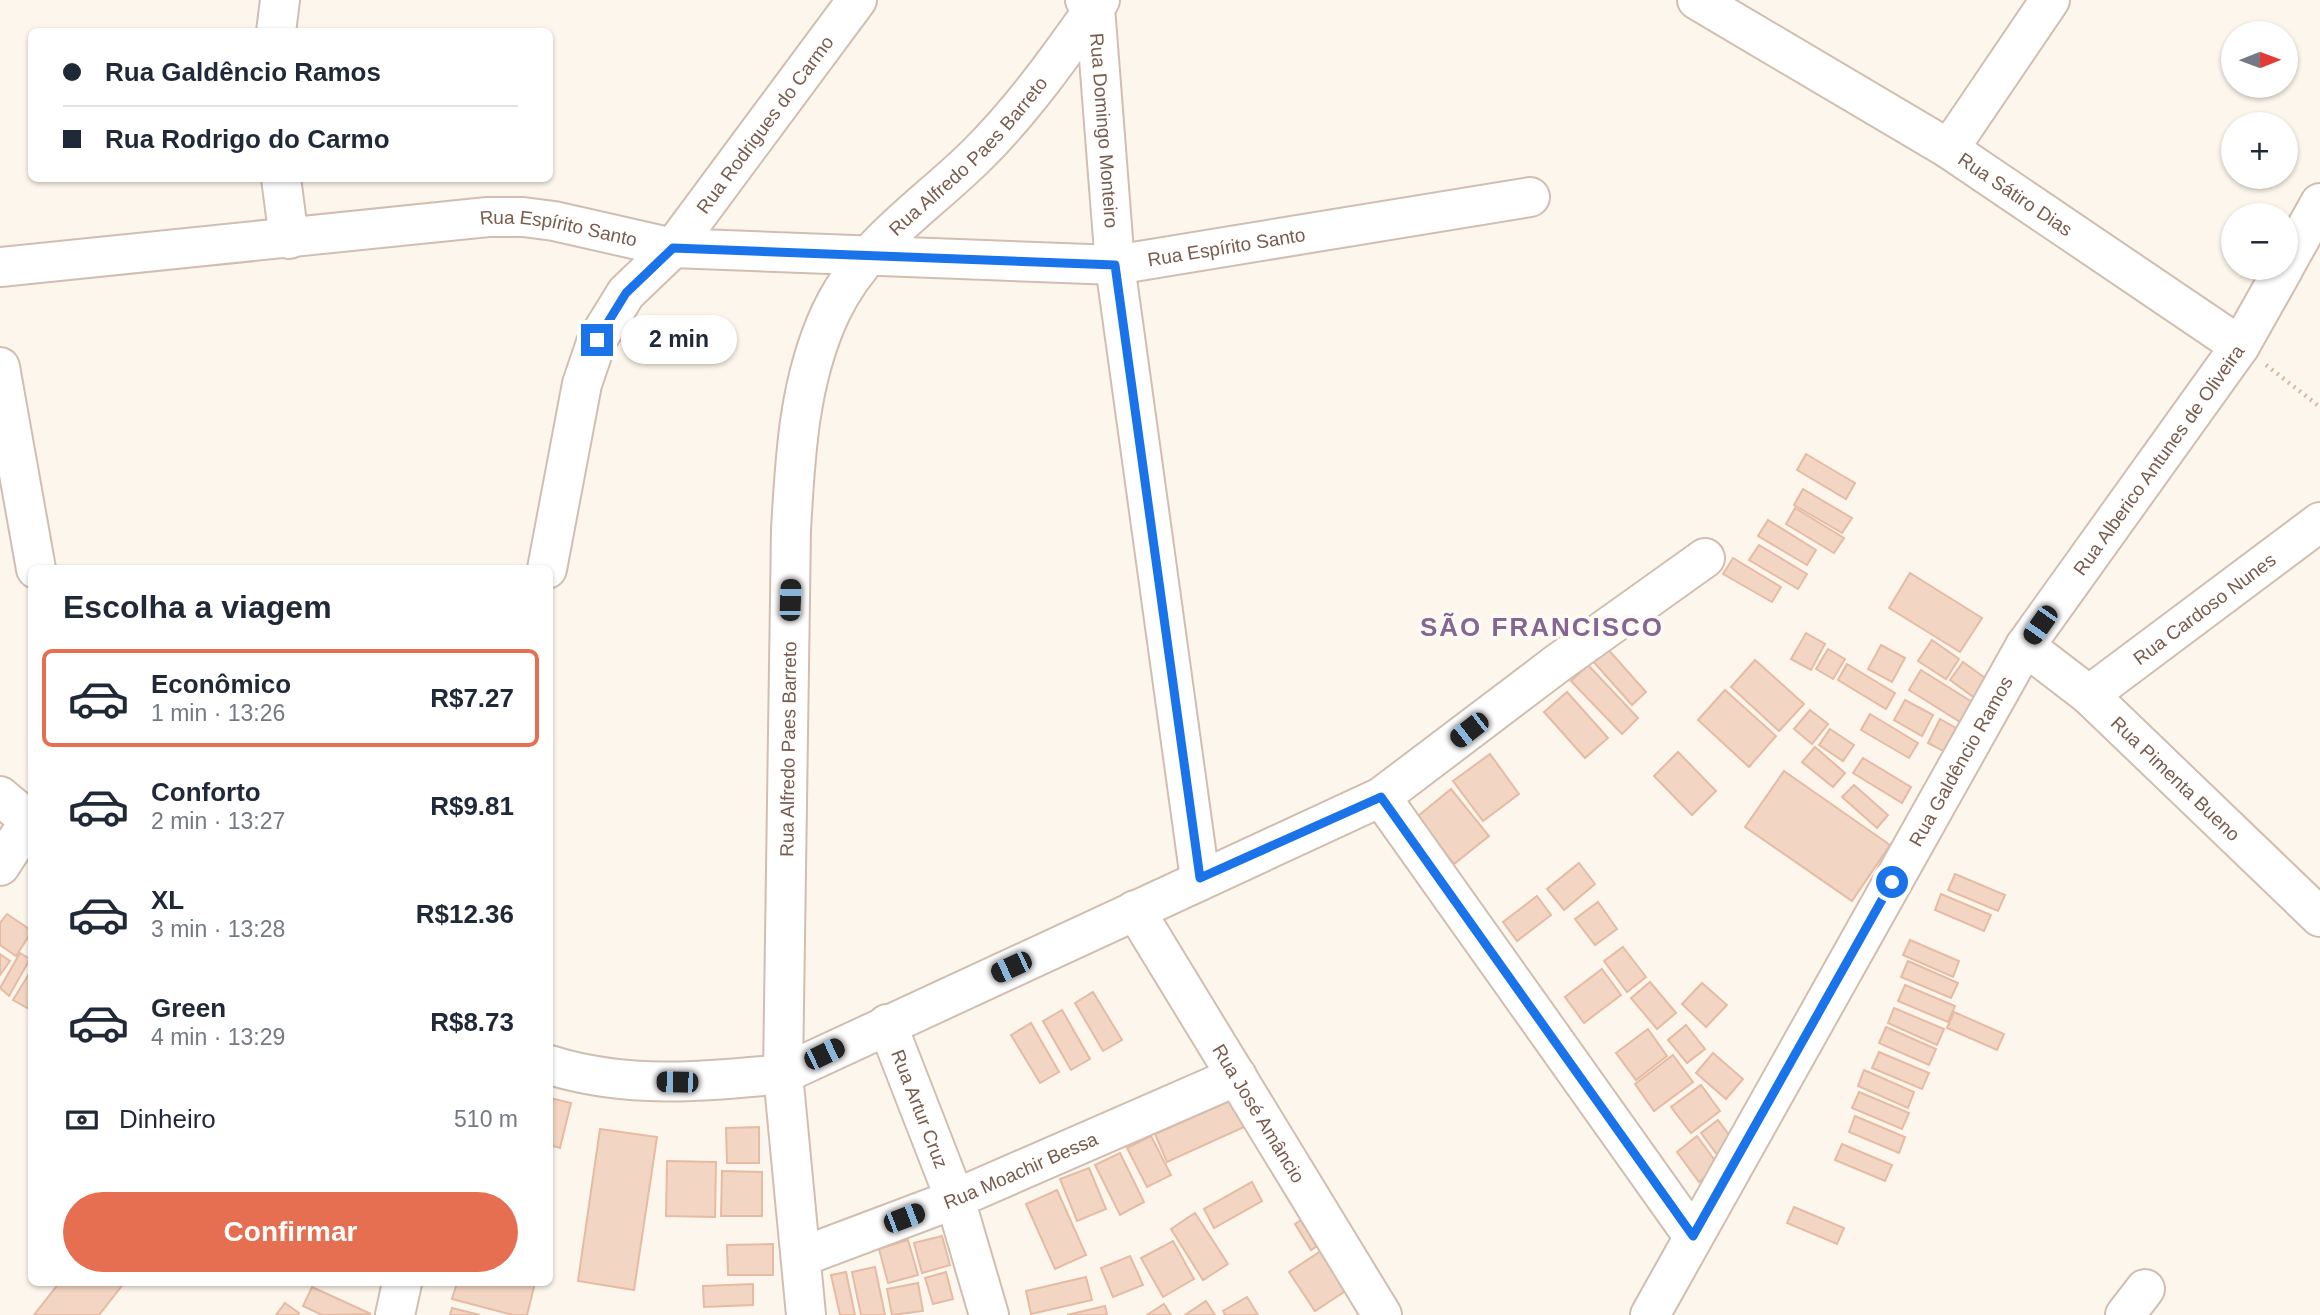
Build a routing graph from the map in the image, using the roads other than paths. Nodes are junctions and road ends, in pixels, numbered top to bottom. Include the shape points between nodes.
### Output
1 (280, 0) edge
2 (857, 0) edge
3 (1697, 0) edge
4 (2050, 0) edge
5 (1093, 2) edge
6 (276, 28) edge
7 (1949, 149) junction
8 (282, 182) edge
9 (1530, 197) dead end
10 (2320, 203) edge
11 (289, 239) junction
12 (2298, 243) edge
13 (673, 248) junction
14 (867, 256) junction
15 (1115, 265) junction
16 (0, 267) edge
17 (2277, 280) edge
18 (2240, 346) junction
19 (0, 367) edge
20 (2320, 522) edge
21 (1704, 558) dead end
22 (35, 565) edge
23 (548, 565) edge
24 (2025, 646) junction
25 (2089, 695) junction
26 (0, 796) edge
27 (1381, 797) junction
28 (28, 819) edge
29 (28, 825) edge
30 (0, 866) edge
31 (1200, 878) junction
32 (1135, 910) junction
33 (2320, 917) edge
34 (887, 1024) junction
35 (553, 1066) edge
36 (783, 1074) junction
37 (1237, 1076) junction
38 (955, 1199) junction
39 (1693, 1236) junction
40 (801, 1257) junction
41 (401, 1286) edge
42 (395, 1315) edge
43 (806, 1315) edge
44 (989, 1315) edge
45 (1382, 1315) edge
46 (1650, 1315) edge

1 - 6 street
2 - 13 street, Rua Rodrigues do Carmo
3 - 7 street, Rua Sátiro Dias
4 - 7 street
5 - 14 street, Rua Alfredo Paes Barreto via 1012,118
5 - 15 street, Rua Domingo Monteiro
7 - 18 street, Rua Sátiro Dias
8 - 11 street
9 - 15 street, Rua Espírito Santo
10 - 12 street, Rua Alberico Antunes de Oliveira
11 - 13 street, Rua Espírito Santo via 523,217
11 - 16 street, Rua Espírito Santo
13 - 14 street, Rua Espírito Santo
13 - 23 street, Rua Rodrigues do Carmo via 626,293 597,340 582,384
14 - 15 street, Rua Espírito Santo
14 - 36 street, Rua Alfredo Paes Barreto via 832,310 821,337 795,457
15 - 31 street, Rua Domingo Monteiro
17 - 18 street, Rua Alberico Antunes de Oliveira
18 - 24 street, Rua Alberico Antunes de Oliveira
19 - 22 street
20 - 25 street, Rua Cardoso Nunes
21 - 27 street
24 - 25 street, Rua Pimenta Bueno
24 - 39 street, Rua Galdêncio Ramos
25 - 33 street, Rua Pimenta Bueno
26 - 28 street
27 - 31 street
27 - 39 street
29 - 30 street
31 - 32 street
32 - 34 street
32 - 37 street, Rua José Amâncio
34 - 36 street
34 - 38 street, Rua Artur Cruz
35 - 36 street via 629,1081 701,1082
36 - 40 street, Rua Alfredo Paes Barreto
37 - 38 street, Rua Moachir Bessa
37 - 45 street, Rua José Amâncio
38 - 40 street, Rua Moachir Bessa
38 - 44 street, Rua Artur Cruz
39 - 46 street, Rua Galdêncio Ramos
40 - 43 street, Rua Alfredo Paes Barreto
41 - 42 street

